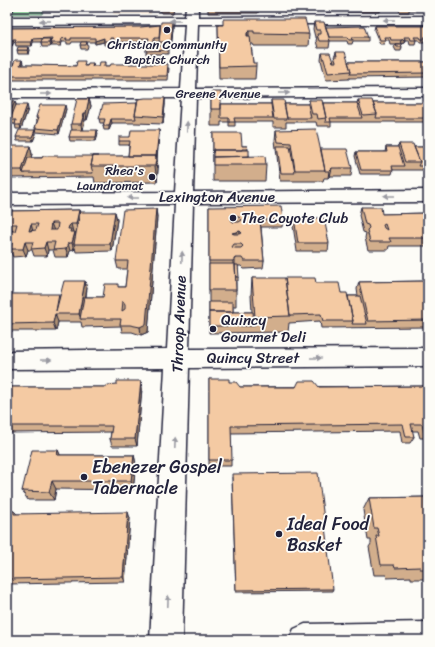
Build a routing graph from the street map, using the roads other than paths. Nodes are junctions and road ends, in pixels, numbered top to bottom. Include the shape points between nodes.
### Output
1 (192, 14) edge
2 (428, 20) edge
3 (7, 21) edge
4 (428, 92) edge
5 (7, 94) edge
6 (189, 94) junction
7 (428, 196) edge
8 (184, 197) junction
9 (7, 199) edge
10 (428, 357) edge
11 (178, 359) junction
12 (7, 360) edge
13 (428, 638) edge
14 (166, 640) edge
15 (305, 640) edge

2 -> 1 street
1 -> 3 street
1 - 6 street, Throop Avenue
6 -> 4 street, Greene Avenue
5 -> 6 street, Greene Avenue
8 -> 6 street, Throop Avenue
7 -> 8 street, Lexington Avenue
8 -> 9 street, Lexington Avenue
11 -> 8 street, Throop Avenue
11 -> 10 street, Quincy Street
12 -> 11 street, Quincy Street
14 -> 11 street, Throop Avenue
13 - 15 street

